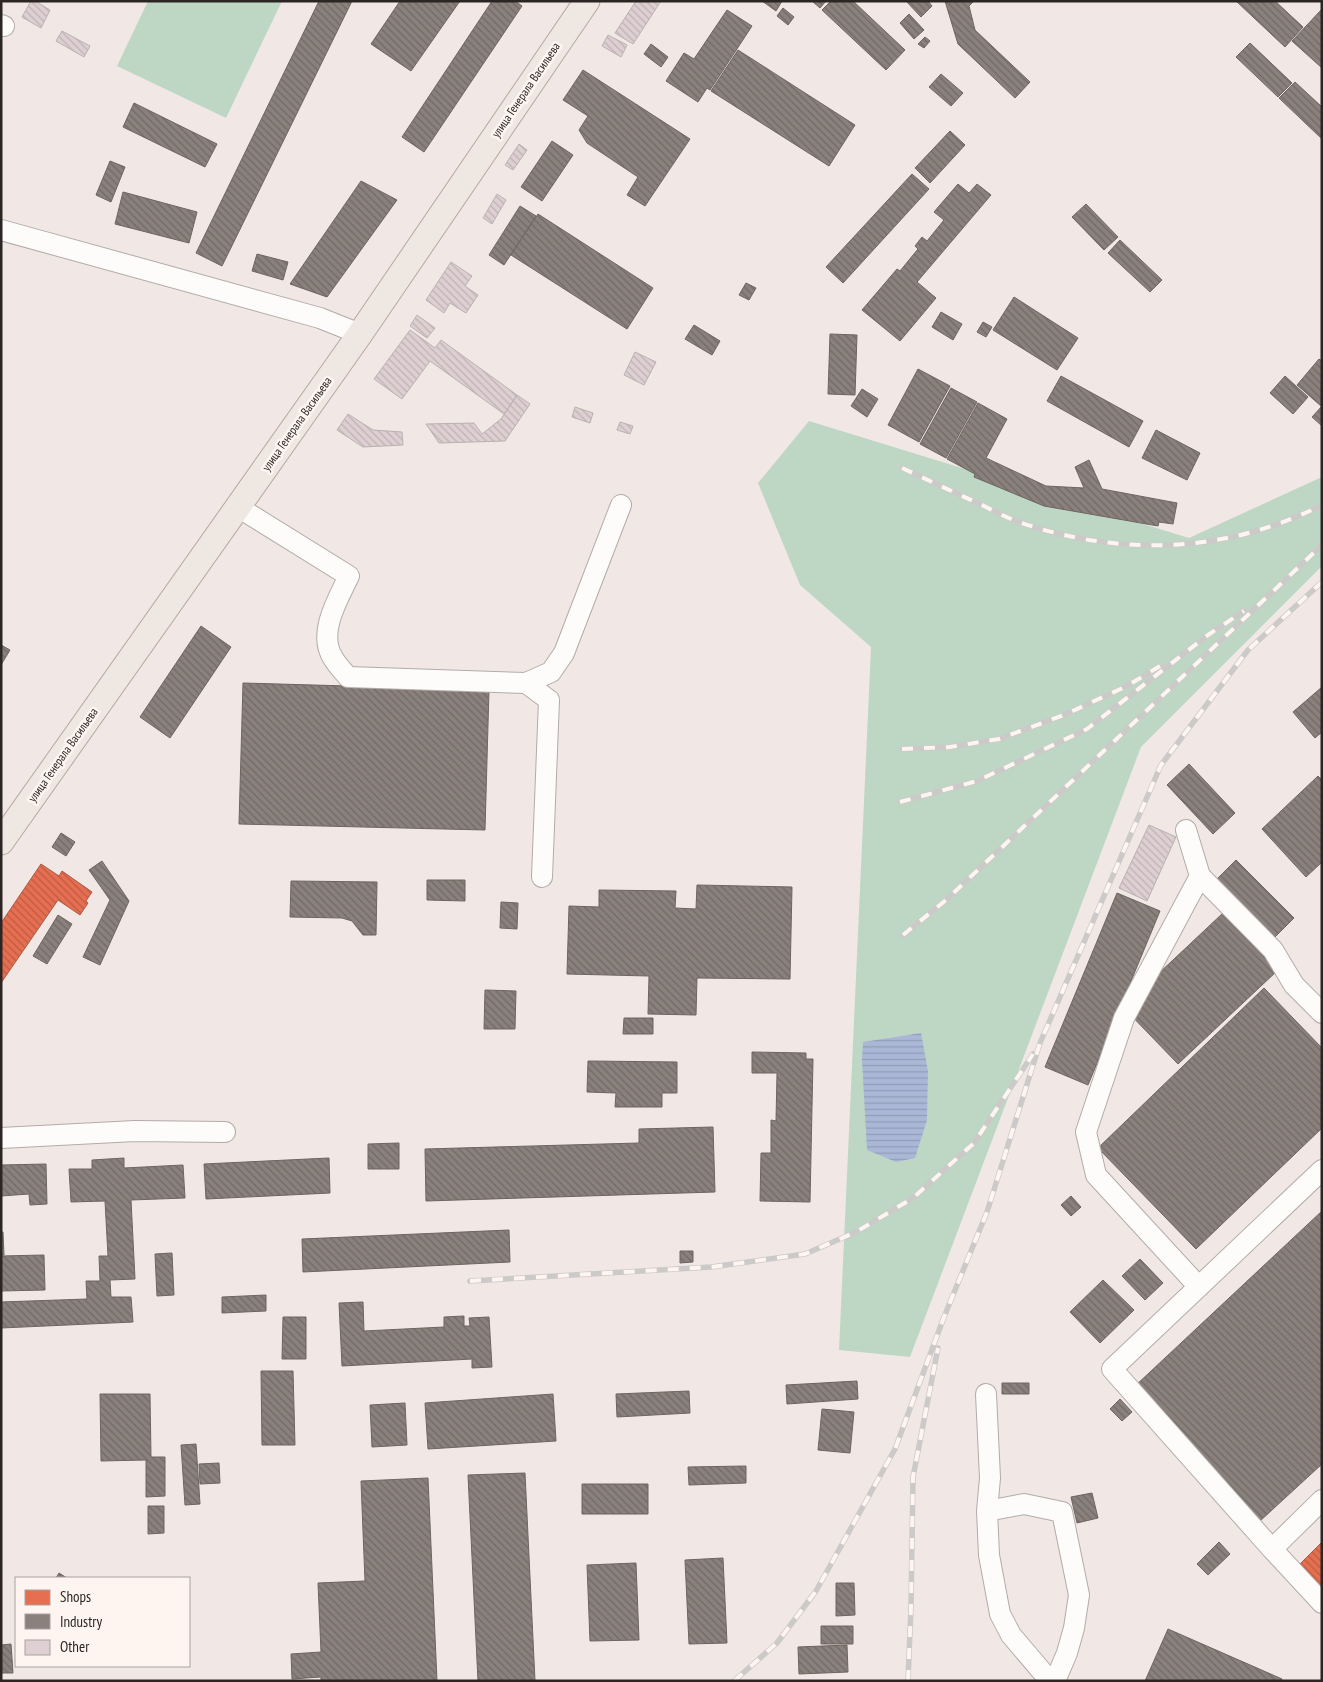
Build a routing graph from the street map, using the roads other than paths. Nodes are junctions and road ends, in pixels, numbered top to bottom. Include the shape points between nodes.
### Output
1 (587, 1) edge
2 (1, 230) edge
3 (360, 334) junction
4 (621, 505) dead end
5 (238, 507) junction
6 (526, 683) junction
7 (1186, 830) dead end
8 (1, 842) edge
9 (1200, 876) junction
10 (542, 877) dead end
11 (1322, 1013) edge
12 (225, 1132) dead end
13 (1, 1138) edge
14 (1322, 1170) edge
15 (1199, 1287) junction
16 (986, 1394) dead end
17 (1322, 1500) edge
18 (987, 1511) junction
19 (1272, 1549) junction
20 (1322, 1603) edge
21 (1050, 1681) edge
22 (1055, 1681) edge

1 - 3 main road, улица Генерала Васильева
2 - 3 street via 320,318
3 - 5 main road, улица Генерала Васильева
4 - 6 street via 564,653 551,672
5 - 6 street via 349,576 331,613 327,640 332,657 348,677
5 - 8 main road, улица Генерала Васильева
6 - 10 street via 549,700
7 - 9 street
9 - 11 street via 1273,950 1294,985
9 - 15 street via 1124,1018 1086,1132 1096,1175
12 - 13 street via 135,1131
14 - 15 street
15 - 19 street via 1112,1369
16 - 18 street via 990,1478
17 - 19 street
18 - 21 street via 989,1555 1000,1614 1011,1635
18 - 22 street via 1024,1504 1062,1512 1079,1595 1074,1628
19 - 20 street

